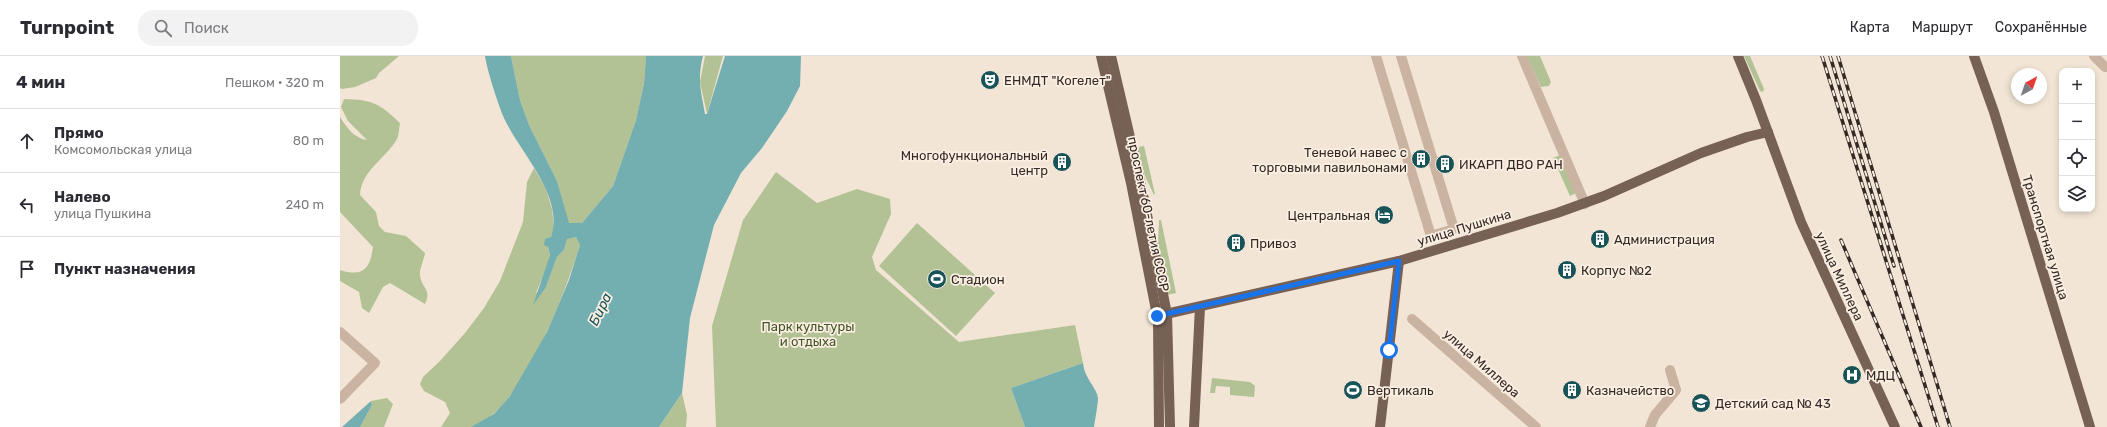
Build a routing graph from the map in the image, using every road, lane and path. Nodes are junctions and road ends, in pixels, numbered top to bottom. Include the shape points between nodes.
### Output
1 (1101, 56) edge
2 (1111, 56) edge
3 (1376, 56) edge
4 (1401, 56) edge
5 (1522, 56) edge
6 (1738, 56) edge
7 (1974, 56) edge
8 (2094, 56) edge
9 (2107, 67) edge
10 (1768, 132) junction
11 (1585, 204) junction
12 (1399, 261) junction
13 (1200, 307) junction
14 (1162, 315) junction
15 (1412, 319) dead end
16 (340, 332) edge
17 (1670, 370) dead end
18 (340, 399) edge
19 (1159, 427) edge
20 (1170, 427) edge
21 (1194, 427) edge
22 (1380, 427) edge
23 (1536, 427) edge
24 (1650, 427) edge
25 (1895, 427) edge
26 (2090, 427) edge

1 - 14 main road, проспект 60-летия СССР
2 - 14 main road, проспект 60-летия СССР via 1140,180 1164,300
3 - 4 street via 1431,236 1454,229
5 - 11 street
6 - 10 main road, улица Миллера
7 - 26 main road, Транспортная улица via 1994,112
8 - 9 street
10 - 11 main road, улица Пушкина via 1701,153
10 - 25 main road, улица Миллера via 1800,222
11 - 12 main road, улица Пушкина
12 - 13 main road, улица Пушкина
12 - 22 main road
13 - 14 main road, улица Пушкина
13 - 21 main road
14 - 19 main road, проспект 60-летия СССР
14 - 20 main road, проспект 60-летия СССР
15 - 23 street, улица Миллера
16 - 18 street via 375,363
17 - 24 street via 1676,390 1655,415

